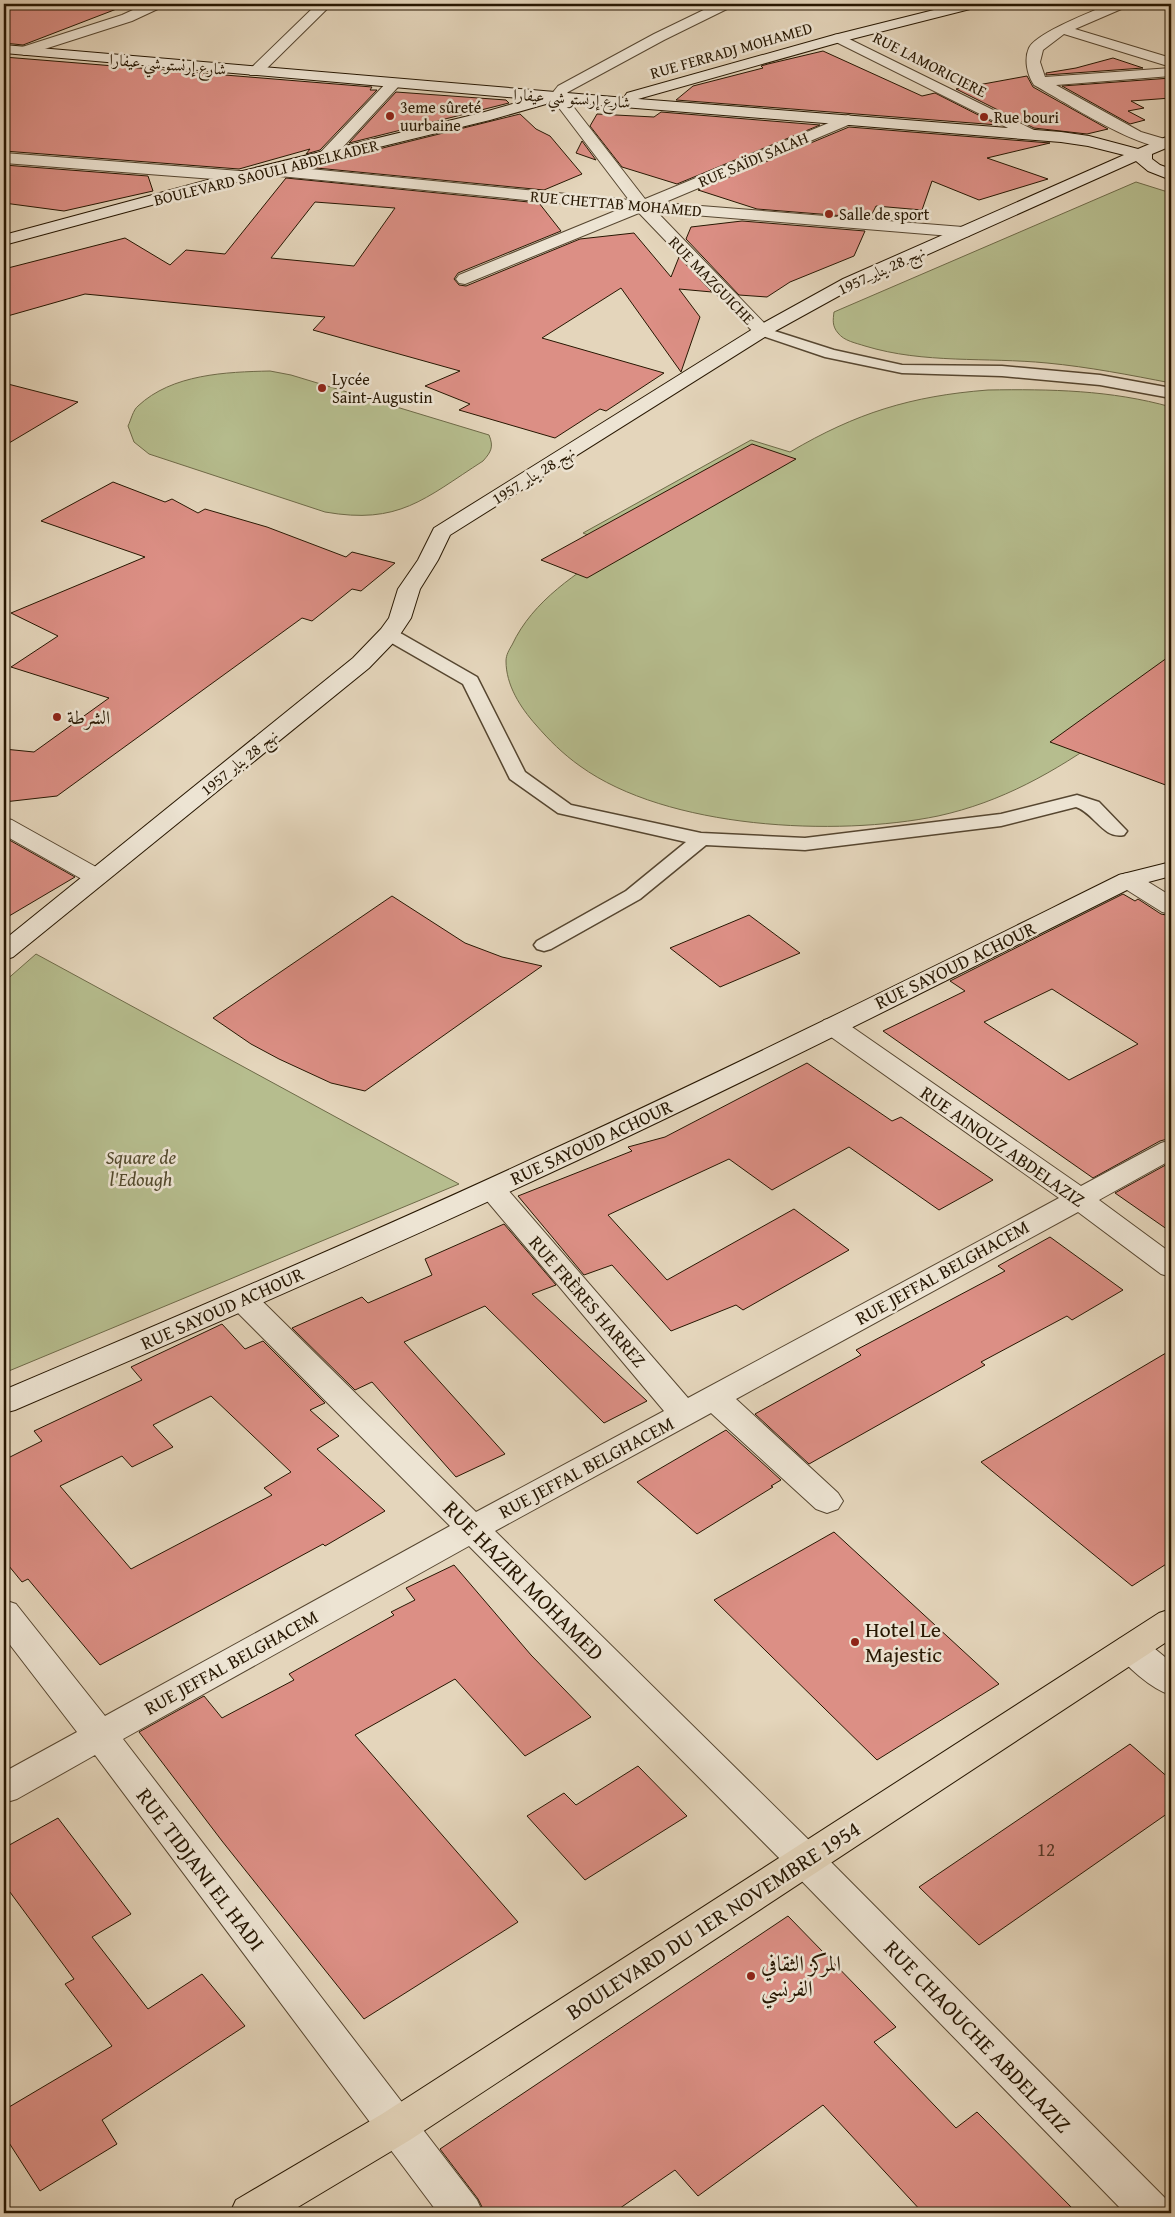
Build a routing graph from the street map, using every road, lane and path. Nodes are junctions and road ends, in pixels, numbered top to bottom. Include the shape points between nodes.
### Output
1 (157, 4) edge
2 (325, 4) edge
3 (726, 4) edge
4 (973, 4) edge
5 (1121, 4) edge
6 (1062, 29) junction
7 (839, 38) junction
8 (4, 49) edge
9 (24, 51) junction
10 (1171, 63) edge
11 (255, 72) junction
12 (1171, 72) edge
13 (1039, 82) junction
14 (394, 84) junction
15 (557, 96) junction
16 (614, 101) junction
17 (848, 120) junction
18 (1032, 134) junction
19 (1168, 147) edge
20 (1138, 155) junction
21 (325, 157) junction
22 (4, 158) edge
23 (269, 170) junction
24 (1171, 175) edge
25 (240, 176) junction
26 (642, 206) junction
27 (963, 232) junction
28 (4, 240) edge
29 (464, 278) dead end
30 (762, 331) junction
31 (1171, 393) edge
32 (389, 634) junction
33 (4, 825) edge
34 (1117, 831) dead end
35 (701, 839) junction
36 (1171, 869) edge
37 (96, 877) junction
38 (1128, 880) junction
39 (1171, 907) edge
40 (544, 945) dead end
41 (4, 952) edge
42 (833, 1026) junction
43 (1171, 1149) edge
44 (492, 1189) junction
45 (1078, 1198) junction
46 (1171, 1267) edge
47 (243, 1300) junction
48 (714, 1397) junction
49 (4, 1402) edge
50 (684, 1414) junction
51 (827, 1501) dead end
52 (472, 1529) junction
53 (4, 1613) edge
54 (1171, 1622) edge
55 (1131, 1648) junction
56 (1171, 1682) edge
57 (100, 1735) junction
58 (4, 1789) edge
59 (805, 1860) junction
60 (396, 2128) junction
61 (251, 2213) edge
62 (462, 2213) edge
63 (1152, 2213) edge

1 - 9 street via 127,18
2 - 11 street
3 - 15 street via 659,36 563,89
4 - 7 street, RUE FERRADJ MOHAMED
5 - 6 street
6 - 10 street
6 - 13 street via 1036,48 1033,62
7 - 16 street, RUE FERRADJ MOHAMED
7 - 18 street, RUE LAMORICIERE
8 - 9 street, شارع إرنستو شي عيفارا
9 - 11 street, شارع إرنستو شي عيفارا
11 - 14 street, شارع إرنستو شي عيفارا
12 - 13 street
13 - 19 street via 1136,135
14 - 15 street, شارع إرنستو شي عيفارا
14 - 21 street
15 - 16 street, شارع إرنستو شي عيفارا
15 - 21 street, BOULEVARD SAOULI ABDELKADER
15 - 26 street, RUE MAZGUICHE
16 - 17 street, شارع إرنستو شي عيفارا
17 - 18 street, شارع إرنستو شي عيفارا
17 - 26 street, RUE SAÏDI SALAH
18 - 20 street, شارع إرنستو شي عيفارا via 1089,141
19 - 20 street, نهج 28 يناير 1957
20 - 24 street, شارع إرنستو شي عيفارا via 1154,168
20 - 27 street, نهج 28 يناير 1957
21 - 23 street, BOULEVARD SAOULI ABDELKADER
22 - 25 street
23 - 25 street, BOULEVARD SAOULI ABDELKADER
23 - 26 street, RUE CHETTAB MOHAMED
25 - 28 street, BOULEVARD SAOULI ABDELKADER
26 - 27 street, RUE CHETTAB MOHAMED
26 - 29 street, RUE SAÏDI SALAH
26 - 30 street, RUE MAZGUICHE
27 - 30 street, نهج 28 يناير 1957 via 849,282
30 - 31 lane via 830,354 902,369 1002,371 1100,380
30 - 32 street, نهج 28 يناير 1957 via 441,532 409,589 400,618
32 - 35 lane via 471,681 517,776 565,808
32 - 37 street, نهج 28 يناير 1957 via 361,663
33 - 37 street
34 - 35 lane via 1092,806 1077,801 1001,820 805,844
35 - 40 lane via 634,895
36 - 38 street, RUE SAYOUD ACHOUR
37 - 41 street, نهج 28 يناير 1957
38 - 39 street
38 - 42 street, RUE SAYOUD ACHOUR
42 - 44 street, RUE SAYOUD ACHOUR
42 - 45 street, RUE AINOUZ ABDELAZIZ
43 - 45 street, RUE JEFFAL BELGHACEM
44 - 47 street, RUE SAYOUD ACHOUR
44 - 50 street, RUE FRÈRES HARREZ
45 - 46 street, RUE AINOUZ ABDELAZIZ
45 - 48 street, RUE JEFFAL BELGHACEM
47 - 49 street, RUE SAYOUD ACHOUR
47 - 52 street, RUE HAZIRI MOHAMED
48 - 50 street, RUE JEFFAL BELGHACEM
48 - 51 street
50 - 52 street, RUE JEFFAL BELGHACEM
52 - 57 street, RUE JEFFAL BELGHACEM
52 - 59 street, RUE HAZIRI MOHAMED
53 - 57 street, RUE TIDJANI EL HADI
54 - 55 main road, BOULEVARD DU 1ER NOVEMBRE 1954
55 - 56 street
55 - 59 main road, BOULEVARD DU 1ER NOVEMBRE 1954
57 - 58 street, RUE JEFFAL BELGHACEM
57 - 60 street, RUE TIDJANI EL HADI
59 - 60 main road, BOULEVARD DU 1ER NOVEMBRE 1954
59 - 63 street, RUE CHAOUCHE ABDELAZIZ
60 - 61 main road, BOULEVARD DU 1ER NOVEMBRE 1954
60 - 62 street, RUE TIDJANI EL HADI

